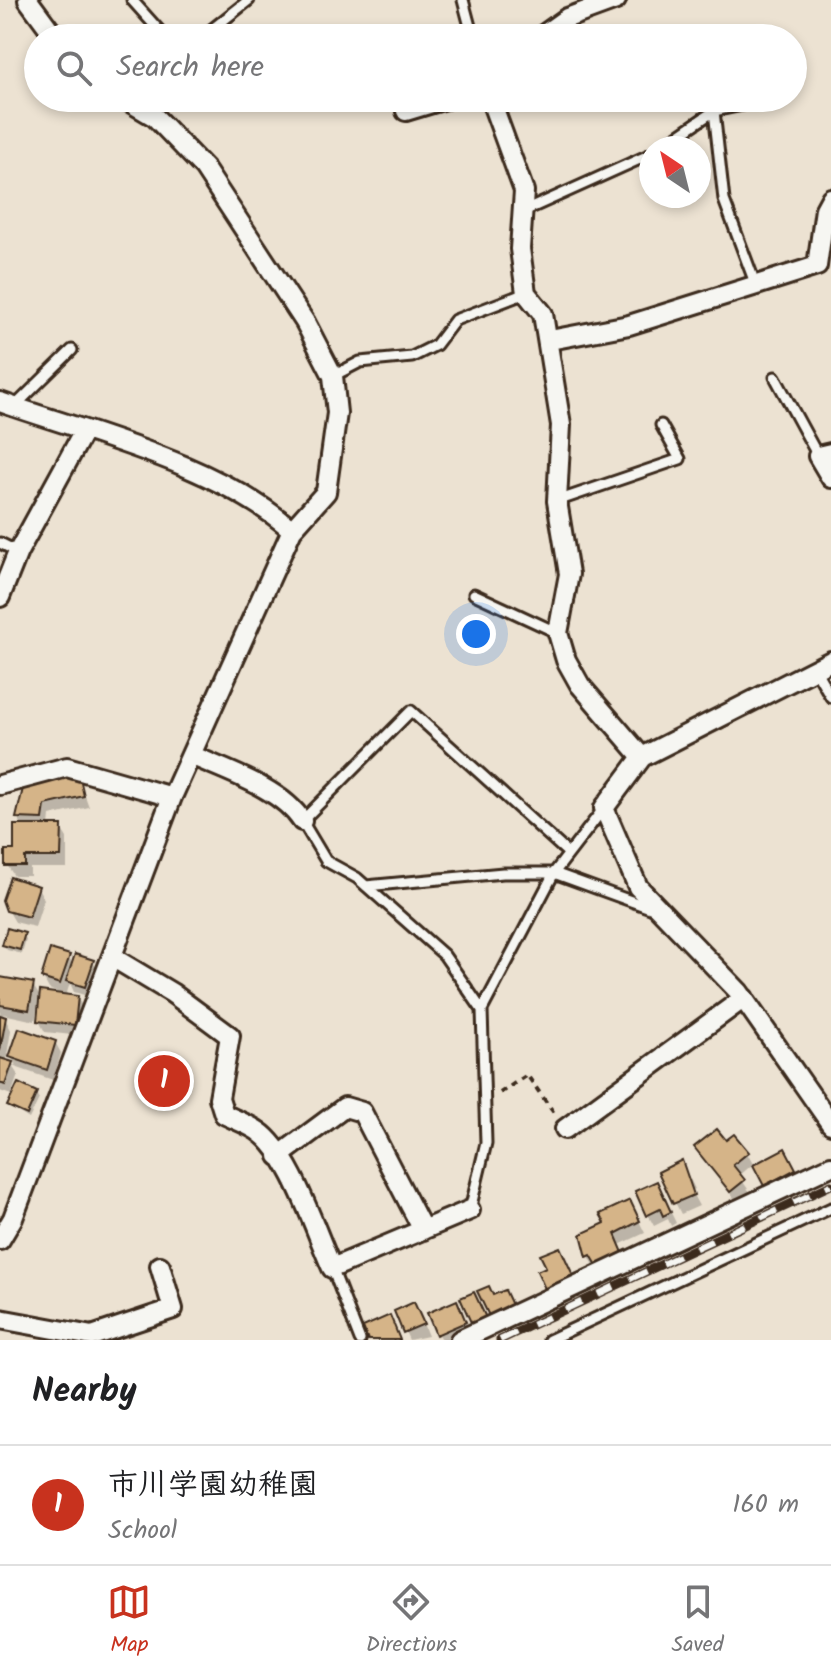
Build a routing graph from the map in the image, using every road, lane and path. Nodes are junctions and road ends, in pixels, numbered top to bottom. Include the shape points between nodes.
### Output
1 (28, 0) edge
2 (132, 0) edge
3 (249, 0) edge
4 (463, 0) edge
5 (616, 0) edge
6 (46, 24) edge
7 (153, 24) edge
8 (219, 24) edge
9 (469, 24) edge
10 (559, 24) edge
11 (147, 112) edge
12 (495, 112) edge
13 (713, 112) edge
14 (714, 112) edge
15 (678, 136) edge
16 (639, 159) edge
17 (831, 198) edge
18 (522, 212) junction
19 (824, 268) edge
20 (755, 283) junction
21 (526, 293) junction
22 (550, 340) junction
23 (72, 350) dead end
24 (333, 376) junction
25 (775, 377) dead end
26 (7, 405) edge
27 (661, 425) dead end
28 (84, 431) junction
29 (825, 454) edge
30 (831, 478) edge
31 (557, 501) junction
32 (292, 530) junction
33 (0, 543) edge
34 (18, 552) junction
35 (474, 594) dead end
36 (0, 597) edge
37 (558, 633) junction
38 (823, 665) edge
39 (831, 697) edge
40 (191, 755) junction
41 (642, 757) junction
42 (0, 785) edge
43 (172, 797) junction
44 (604, 808) junction
45 (302, 821) junction
46 (568, 853) junction
47 (554, 873) junction
48 (366, 886) junction
49 (660, 911) junction
50 (112, 957) junction
51 (744, 998) junction
52 (482, 1010) junction
53 (484, 1103) junction
54 (831, 1124) edge
55 (565, 1129) joint
56 (279, 1156) junction
57 (831, 1166) edge
58 (831, 1208) edge
59 (470, 1210) joint
60 (423, 1230) junction
61 (0, 1240) edge
62 (160, 1266) dead end
63 (332, 1268) junction
64 (0, 1319) edge
65 (360, 1340) edge
66 (460, 1340) edge
67 (549, 1340) edge

1 - 6 street
2 - 7 lane
3 - 8 lane
4 - 9 lane
5 - 10 street
11 - 24 street via 204,168 305,322
12 - 18 street via 524,191
13 - 15 lane
14 - 20 lane via 724,200
16 - 18 lane
17 - 19 street via 825,209
18 - 21 street
19 - 20 street
20 - 22 street via 629,325
21 - 22 street via 543,314
21 - 24 lane via 455,320 436,345 412,357 360,362
22 - 31 street via 561,425
23 - 26 lane
24 - 32 street via 337,413 326,492
25 - 29 lane
26 - 28 street
27 - 31 lane via 680,459
28 - 32 street via 220,481 263,504
28 - 34 street
29 - 30 street
31 - 37 street via 569,574
32 - 40 street
33 - 34 lane
34 - 36 street
35 - 37 lane
37 - 41 street via 580,685
38 - 39 lane
38 - 41 street
40 - 43 street
40 - 45 street via 249,782 295,810
41 - 44 street
42 - 43 street via 67,767
43 - 50 street
44 - 46 lane
44 - 49 street via 638,887
45 - 46 lane via 411,711
45 - 48 lane via 326,861
46 - 47 lane
47 - 48 lane
47 - 49 lane
47 - 52 lane
48 - 52 lane via 444,955
49 - 51 street
50 - 56 street via 230,1036 219,1098 224,1114 258,1131
50 - 61 street
51 - 54 street
51 - 55 street
52 - 53 lane
53 - 55 path via 527,1075
53 - 59 lane via 486,1143
56 - 60 street via 345,1107 362,1112
56 - 63 street
57 - 66 street
58 - 67 lane
59 - 60 street
60 - 63 street
62 - 64 street via 173,1309 92,1336
63 - 65 lane

